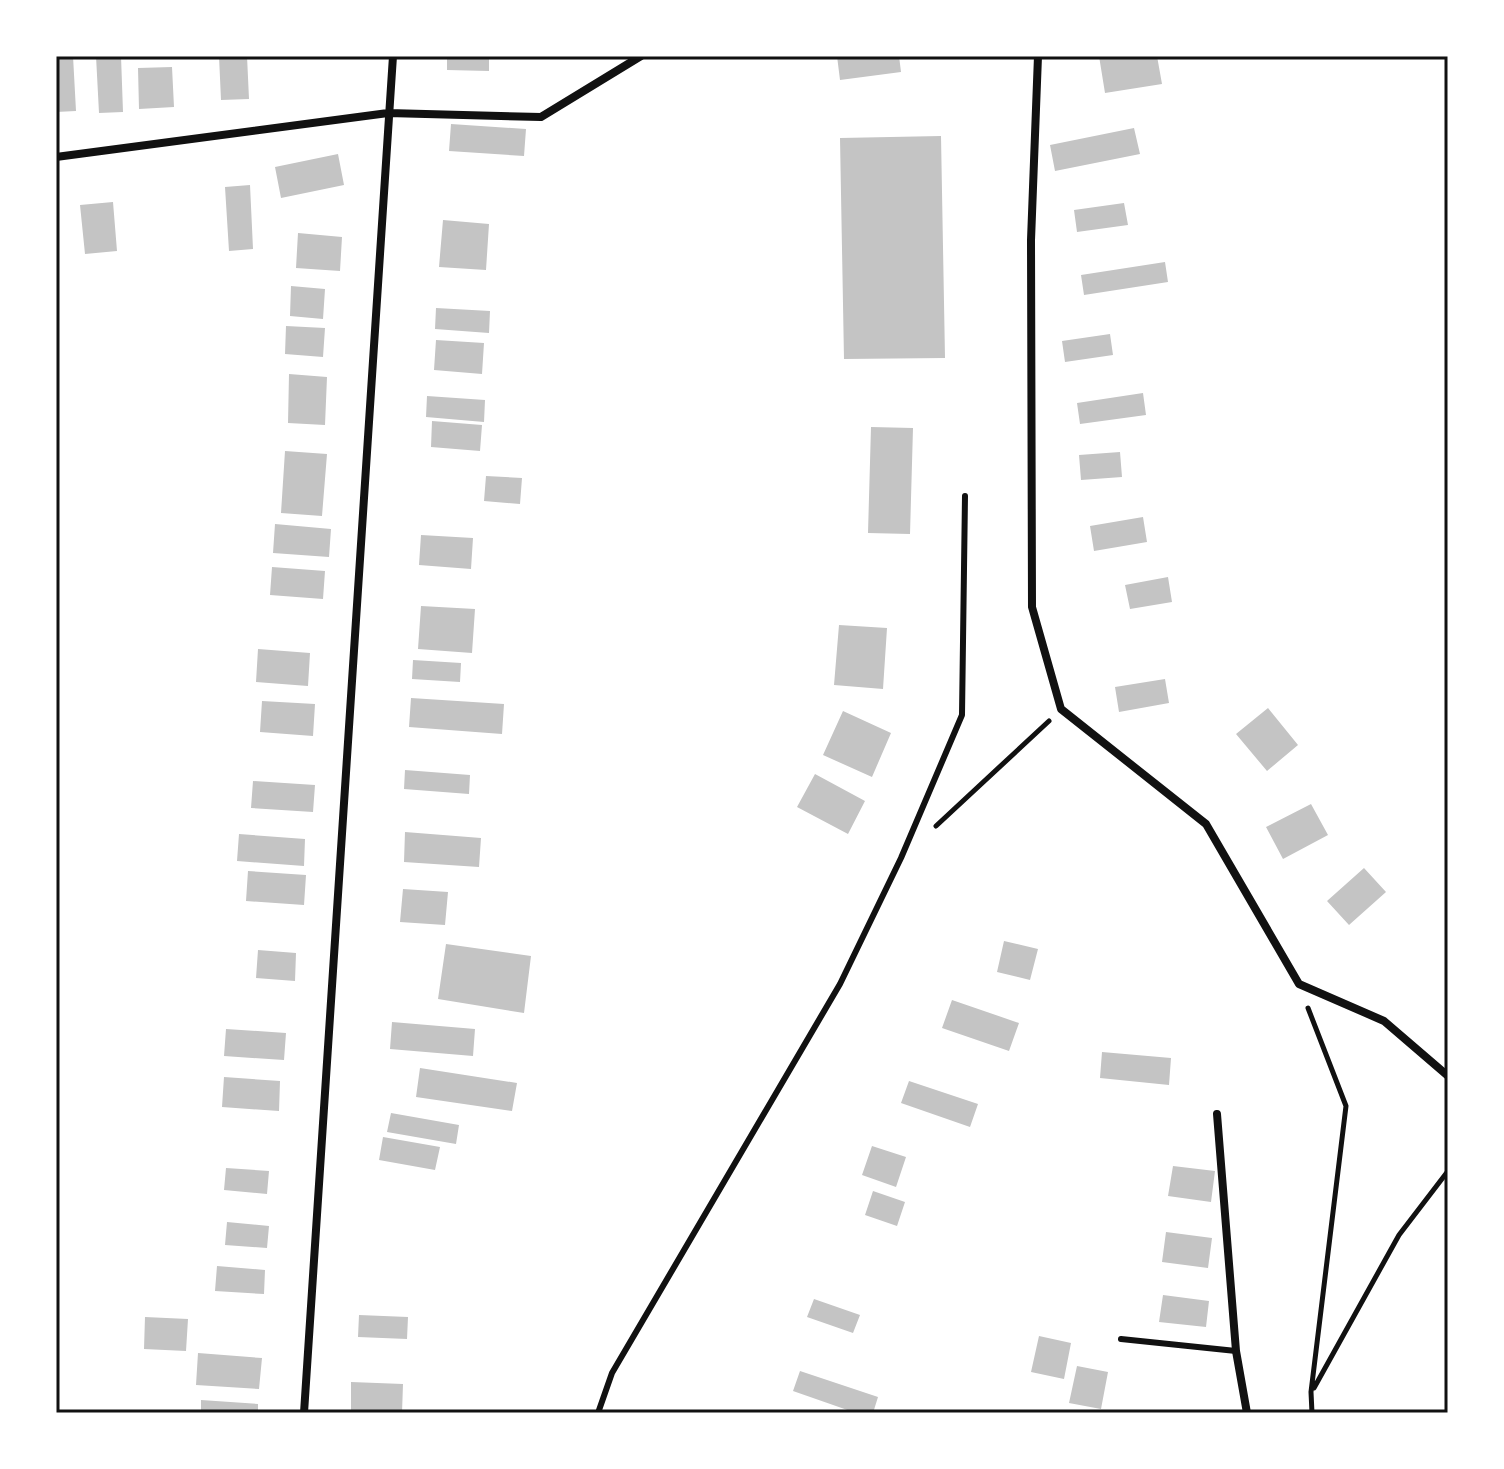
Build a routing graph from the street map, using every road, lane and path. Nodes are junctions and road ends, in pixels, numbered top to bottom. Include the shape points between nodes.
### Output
1 (393, 56) edge
2 (641, 56) edge
3 (1038, 56) edge
4 (388, 113) junction
5 (56, 157) edge
6 (965, 496) dead end
7 (1061, 709) junction
8 (936, 826) dead end
9 (1299, 984) junction
10 (1448, 1076) edge
11 (1217, 1114) dead end
12 (1448, 1171) edge
13 (1121, 1339) dead end
14 (1236, 1351) junction
15 (1311, 1392) junction
16 (304, 1413) edge
17 (598, 1413) edge
18 (1247, 1413) edge
19 (1312, 1413) edge

1 - 4 street
2 - 4 street via 541,117
3 - 7 street via 1031,240 1032,607
4 - 5 street
4 - 16 street
6 - 17 lane via 962,715 840,984 612,1373
7 - 8 path
7 - 9 street via 1206,824
9 - 10 street via 1384,1021
9 - 15 path via 1346,1106
11 - 14 street
12 - 15 path via 1399,1235
13 - 14 lane
14 - 18 street
15 - 19 path

